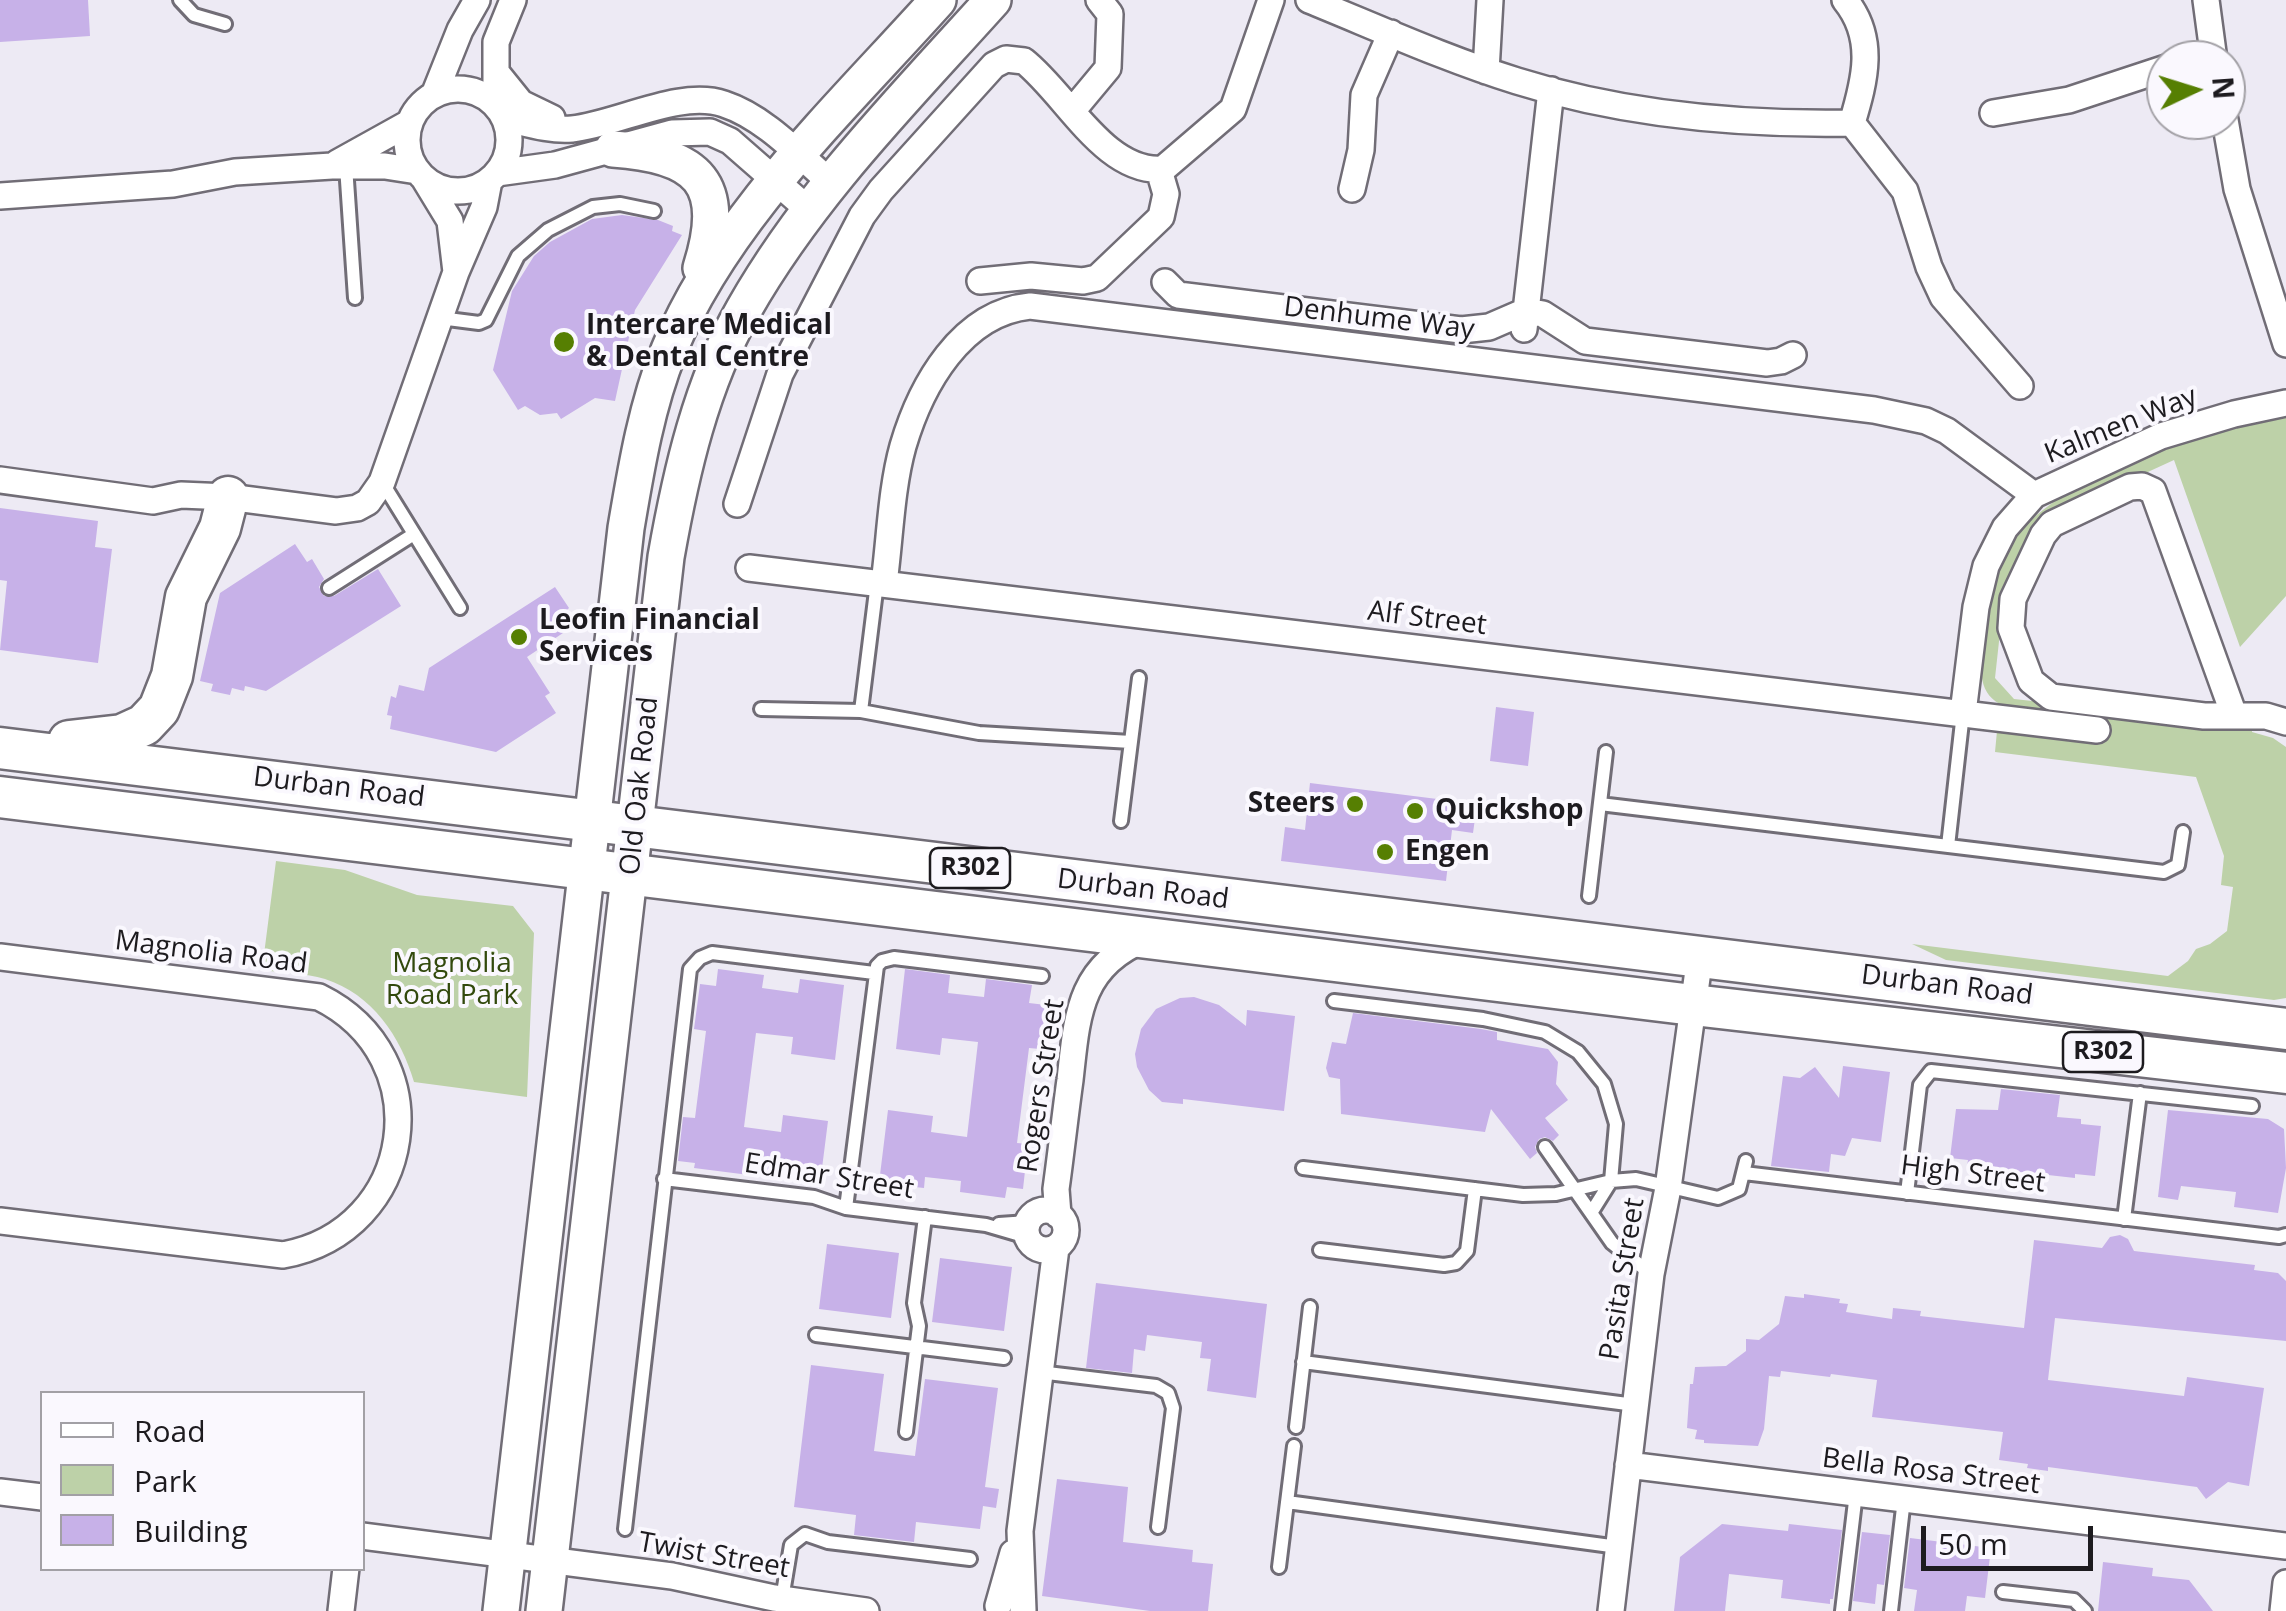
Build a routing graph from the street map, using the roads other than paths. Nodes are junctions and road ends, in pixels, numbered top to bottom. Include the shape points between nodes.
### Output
1 (180, 0) edge
2 (477, 0) edge
3 (514, 0) edge
4 (938, 0) edge
5 (994, 0) edge
6 (1099, 0) edge
7 (1271, 0) edge
8 (1309, 0) edge
9 (1490, 0) edge
10 (1845, 0) edge
11 (2206, 0) edge
12 (1338, 5) edge
13 (225, 24) dead end
14 (1391, 34) junction
15 (2207, 40) edge
16 (1486, 70) junction
17 (496, 72) junction
18 (2146, 75) edge
19 (1551, 90) junction
20 (434, 95) junction
21 (1072, 110) junction
22 (500, 112) junction
23 (1993, 113) dead end
24 (410, 122) junction
25 (1852, 123) junction
26 (615, 134) junction
27 (2229, 140) edge
28 (339, 166) junction
29 (787, 168) junction
30 (1159, 170) junction
31 (421, 175) junction
32 (493, 177) junction
33 (830, 182) junction
34 (1352, 188) dead end
35 (0, 196) edge
36 (654, 210) dead end
37 (810, 211) junction
38 (456, 272) junction
39 (980, 281) dead end
40 (1165, 282) dead end
41 (355, 298) dead end
42 (440, 318) junction
43 (684, 321) junction
44 (1525, 321) junction
45 (2286, 344) edge
46 (1793, 356) dead end
47 (2020, 386) dead end
48 (2286, 403) edge
49 (0, 480) edge
50 (382, 482) junction
51 (2034, 495) junction
52 (228, 497) junction
53 (737, 504) dead end
54 (414, 534) junction
55 (749, 568) dead end
56 (881, 583) junction
57 (330, 588) dead end
58 (460, 608) dead end
59 (1139, 678) dead end
60 (760, 709) dead end
61 (861, 710) junction
62 (1962, 714) junction
63 (2234, 714) junction
64 (2286, 722) edge
65 (2096, 730) dead end
66 (1131, 742) junction
67 (0, 746) edge
68 (1606, 752) dead end
69 (0, 797) edge
70 (1600, 804) junction
71 (593, 820) junction
72 (1121, 821) dead end
73 (636, 824) junction
74 (2183, 832) dead end
75 (1948, 846) junction
76 (587, 870) junction
77 (630, 874) junction
78 (1588, 896) dead end
79 (1150, 937) junction
80 (1700, 956) junction
81 (0, 957) edge
82 (874, 972) junction
83 (1042, 976) dead end
84 (1334, 1001) dead end
85 (1693, 1005) junction
86 (2286, 1029) edge
87 (2286, 1073) edge
88 (2140, 1093) junction
89 (2252, 1106) dead end
90 (1545, 1147) dead end
91 (1303, 1168) dead end
92 (664, 1178) junction
93 (1611, 1181) junction
94 (1668, 1188) junction
95 (1475, 1189) junction
96 (1575, 1190) junction
97 (1907, 1192) junction
98 (846, 1208) junction
99 (1591, 1213) junction
100 (925, 1218) junction
101 (2124, 1219) junction
102 (0, 1220) edge
103 (2286, 1235) edge
104 (1038, 1239) junction
105 (1320, 1250) dead end
106 (1650, 1274) junction
107 (1310, 1307) dead end
108 (816, 1335) dead end
109 (916, 1348) junction
110 (1004, 1358) dead end
111 (1303, 1362) junction
112 (1039, 1372) junction
113 (1635, 1405) junction
114 (1296, 1427) dead end
115 (906, 1432) dead end
116 (1294, 1446) dead end
117 (1628, 1465) junction
118 (0, 1492) edge
119 (1856, 1493) junction
120 (40, 1497) edge
121 (1904, 1499) junction
122 (1287, 1502) junction
123 (1158, 1527) dead end
124 (624, 1528) dead end
125 (365, 1536) edge
126 (2286, 1546) edge
127 (1618, 1547) junction
128 (507, 1555) junction
129 (970, 1559) dead end
130 (550, 1562) junction
131 (1279, 1567) dead end
132 (346, 1571) edge
133 (2286, 1583) edge
134 (2003, 1592) dead end
135 (776, 1602) edge
136 (1002, 1610) edge
137 (341, 1611) edge
138 (501, 1611) edge
139 (544, 1611) edge
140 (866, 1611) edge
141 (1611, 1611) edge
142 (1842, 1611) edge
143 (1891, 1611) edge
144 (2085, 1611) edge
145 (2282, 1611) edge

1 - 13 lane via 194,15
2 - 20 street
3 - 17 street via 496,42
4 - 29 main road, Old Oak Road
5 - 33 main road, Old Oak Road
6 - 21 street via 1110,14 1108,68
7 - 30 street via 1233,109
8 - 12 street
9 - 16 street
10 - 25 street via 1860,26 1866,58
11 - 15 street
12 - 14 street
14 - 16 street
14 - 34 street via 1364,95
16 - 19 street
17 - 22 street
17 - 26 street via 522,104 544,116
18 - 23 street via 2069,100
19 - 25 street via 1715,120
19 - 44 street
20 - 22 street via 465,89
20 - 24 street
21 - 30 street via 1121,160
21 - 53 street via 1028,64 1000,61 881,190 780,374
22 - 26 street via 556,130
22 - 32 street via 509,140
24 - 28 street
24 - 31 street via 406,143
25 - 47 street via 1904,191 1943,297
26 - 29 street via 710,132
26 - 32 street via 555,165
26 - 43 main road via 637,151 677,161 708,194 710,238
27 - 45 street
28 - 31 street via 385,166
28 - 35 street
28 - 41 lane
29 - 33 street
29 - 37 street
29 - 43 main road, Old Oak Road via 727,246
30 - 39 street via 1166,194 1161,217 1097,278
31 - 32 street via 440,189 459,192
31 - 38 street via 450,221
32 - 38 street
33 - 37 main road, Old Oak Road
36 - 42 lane via 620,204 583,211 522,251 486,320
37 - 73 main road, Old Oak Road via 744,309 696,425 666,556
38 - 42 street
40 - 44 street via 1178,294 1461,330
42 - 50 street
43 - 71 main road, Old Oak Road via 637,463
44 - 46 street via 1542,314 1584,341 1767,363
48 - 51 street, Kalmen Way via 2161,436
49 - 52 street via 153,501
50 - 52 street via 368,502 346,510
50 - 54 lane
51 - 56 street, Denhume Way via 1947,431 1874,410 1030,306 980,324 952,348 930,382 902,449
51 - 62 street, Kalmen Way via 1986,566
52 - 67 main road via 186,596 169,689 153,716 110,738
54 - 57 lane
54 - 58 lane
55 - 56 street, Alf Street
56 - 61 lane
56 - 62 street, Alf Street
59 - 66 lane
60 - 61 lane
61 - 66 lane via 979,733
62 - 65 street, Alf Street
62 - 75 lane
63 - 63 street via 2152,491 2130,488 2052,524 2010,613 2034,686 2050,697
63 - 64 street
66 - 72 lane
67 - 71 main road, Durban Road / R302
68 - 70 lane
69 - 76 main road, Durban Road / R302
70 - 75 lane
70 - 78 lane
71 - 73 main road, Durban Road / R302
71 - 76 main road, Old Oak Road
73 - 77 main road, Old Oak Road
73 - 80 main road, Durban Road / R302
74 - 75 lane via 2178,866 2164,872
76 - 77 main road, Durban Road / R302
76 - 128 main road, Old Oak Road
77 - 79 main road, Durban Road / R302
77 - 130 main road, Old Oak Road
79 - 85 main road, Durban Road / R302
79 - 104 street, Rogers Street via 1103,966 1078,1011 1058,1214 1038,1212
80 - 85 street, Pasita Street
80 - 86 main road, Durban Road / R302
81 - 102 street, Magnolia Road via 319,997 369,1033 390,1069 397,1109 394,1150 370,1206 340,1234 303,1252 283,1255
82 - 83 lane via 882,960 894,958
82 - 92 lane via 718,954 694,963
82 - 98 lane
84 - 93 lane via 1483,1019 1545,1032 1568,1044 1609,1097 1616,1138
85 - 87 main road, Durban Road / R302
85 - 94 street, Pasita Street
88 - 89 lane
88 - 97 lane via 1931,1071 1920,1085
88 - 101 lane
90 - 96 lane
91 - 95 lane
92 - 98 lane, Edmar Street
92 - 124 lane
93 - 94 lane via 1636,1178
93 - 96 lane
93 - 99 lane
94 - 97 lane, High Street via 1726,1198 1739,1189 1745,1167
94 - 106 street, Pasita Street
95 - 96 lane via 1522,1195
95 - 105 lane via 1467,1251 1456,1264
96 - 99 lane
97 - 101 lane, High Street
98 - 100 lane, Edmar Street
99 - 106 lane via 1620,1251
100 - 104 lane, Edmar Street
100 - 109 lane via 914,1303
101 - 103 lane, High Street
104 - 112 street via 1047,1302
106 - 113 street, Pasita Street
107 - 111 lane
108 - 109 lane
109 - 110 lane
109 - 115 lane
111 - 113 lane
111 - 114 lane
112 - 123 lane via 1168,1393 1172,1408
112 - 136 street via 1020,1530
113 - 117 street, Pasita Street
116 - 122 lane
117 - 119 street, Bella Rosa Street
117 - 127 street, Pasita Street
118 - 120 street
119 - 121 street, Bella Rosa Street
119 - 142 lane
121 - 126 street, Bella Rosa Street
121 - 143 lane
122 - 127 lane
122 - 131 lane
125 - 128 street, Twist Street
127 - 141 street, Pasita Street
128 - 130 street, Twist Street
128 - 138 main road, Old Oak Road
129 - 135 lane via 804,1534 791,1545
130 - 135 street, Twist Street via 672,1576
130 - 139 main road, Old Oak Road
132 - 137 street
133 - 145 street
134 - 144 lane via 2074,1600
135 - 140 street, Twist Street

